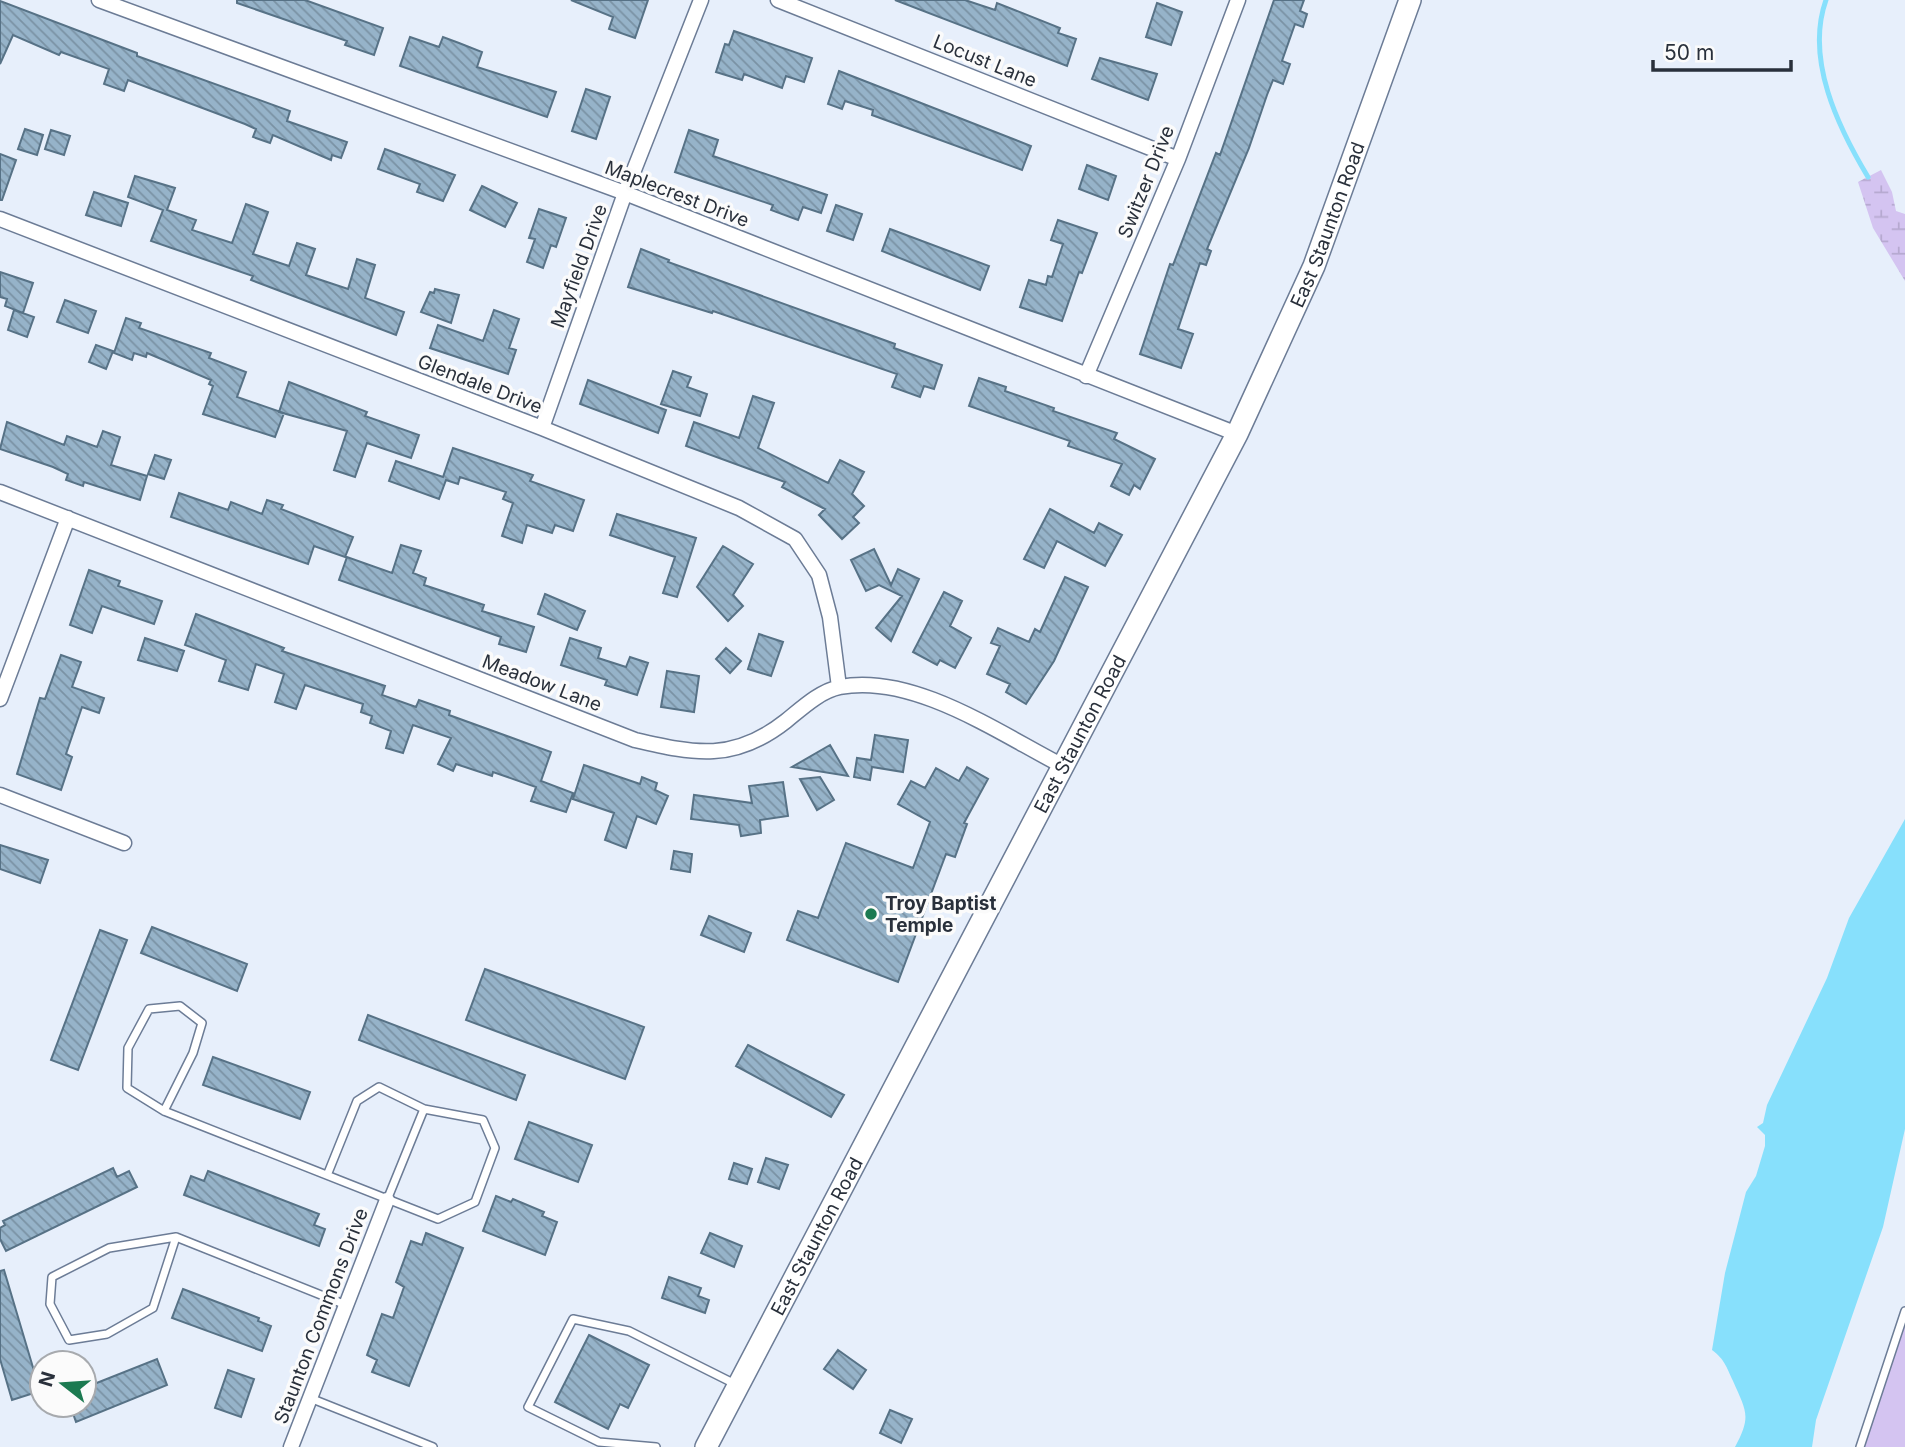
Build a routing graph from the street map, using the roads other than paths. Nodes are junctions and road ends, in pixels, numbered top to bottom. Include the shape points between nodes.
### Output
1 (99, 0) edge
2 (701, 0) edge
3 (779, 0) edge
4 (1238, 0) edge
5 (1410, 0) edge
6 (1178, 159) junction
7 (625, 193) junction
8 (0, 219) edge
9 (1086, 376) junction
10 (541, 428) junction
11 (1237, 434) junction
12 (0, 492) edge
13 (68, 518) junction
14 (839, 687) junction
15 (0, 699) edge
16 (1063, 766) junction
17 (0, 795) edge
18 (124, 843) dead end
19 (424, 1109) junction
20 (164, 1111) junction
21 (328, 1173) junction
22 (387, 1200) junction
23 (176, 1237) junction
24 (346, 1305) junction
25 (1905, 1311) edge
26 (738, 1386) junction
27 (310, 1398) junction
28 (291, 1447) edge
29 (433, 1447) edge
30 (656, 1447) edge
31 (706, 1447) edge
32 (1860, 1447) edge

1 - 7 street, Maplecrest Drive
2 - 7 street, Mayfield Drive
3 - 6 street, Locust Lane
4 - 6 street, Switzer Drive
5 - 11 main road, East Staunton Road via 1314,266
6 - 9 street, Switzer Drive
7 - 9 street, Maplecrest Drive
7 - 10 street, Mayfield Drive
8 - 10 street, Glendale Drive
9 - 11 street, Maplecrest Drive
10 - 14 street, Glendale Drive via 739,508 795,539 819,575
11 - 16 main road, East Staunton Road
12 - 13 street, Meadow Lane
13 - 14 street, Meadow Lane via 635,740 689,753 726,752 753,741
13 - 15 street
14 - 16 street, Meadow Lane via 885,686 940,703
16 - 26 main road, East Staunton Road
17 - 18 street
19 - 21 lane via 379,1087 357,1101
19 - 22 lane
19 - 22 lane via 483,1120 495,1149 475,1202 438,1219
20 - 20 lane via 127,1088 128,1048 149,1009 180,1006 202,1023 193,1053
20 - 21 lane
21 - 22 lane
22 - 24 street, Staunton Commons Drive
23 - 23 lane via 109,1248 52,1277 50,1304 69,1340 107,1334 153,1308
23 - 24 lane
24 - 27 street, Staunton Commons Drive
25 - 32 lane
26 - 30 lane via 629,1331 573,1319 528,1407 599,1442
26 - 31 main road, East Staunton Road
27 - 28 street, Staunton Commons Drive
27 - 29 lane

